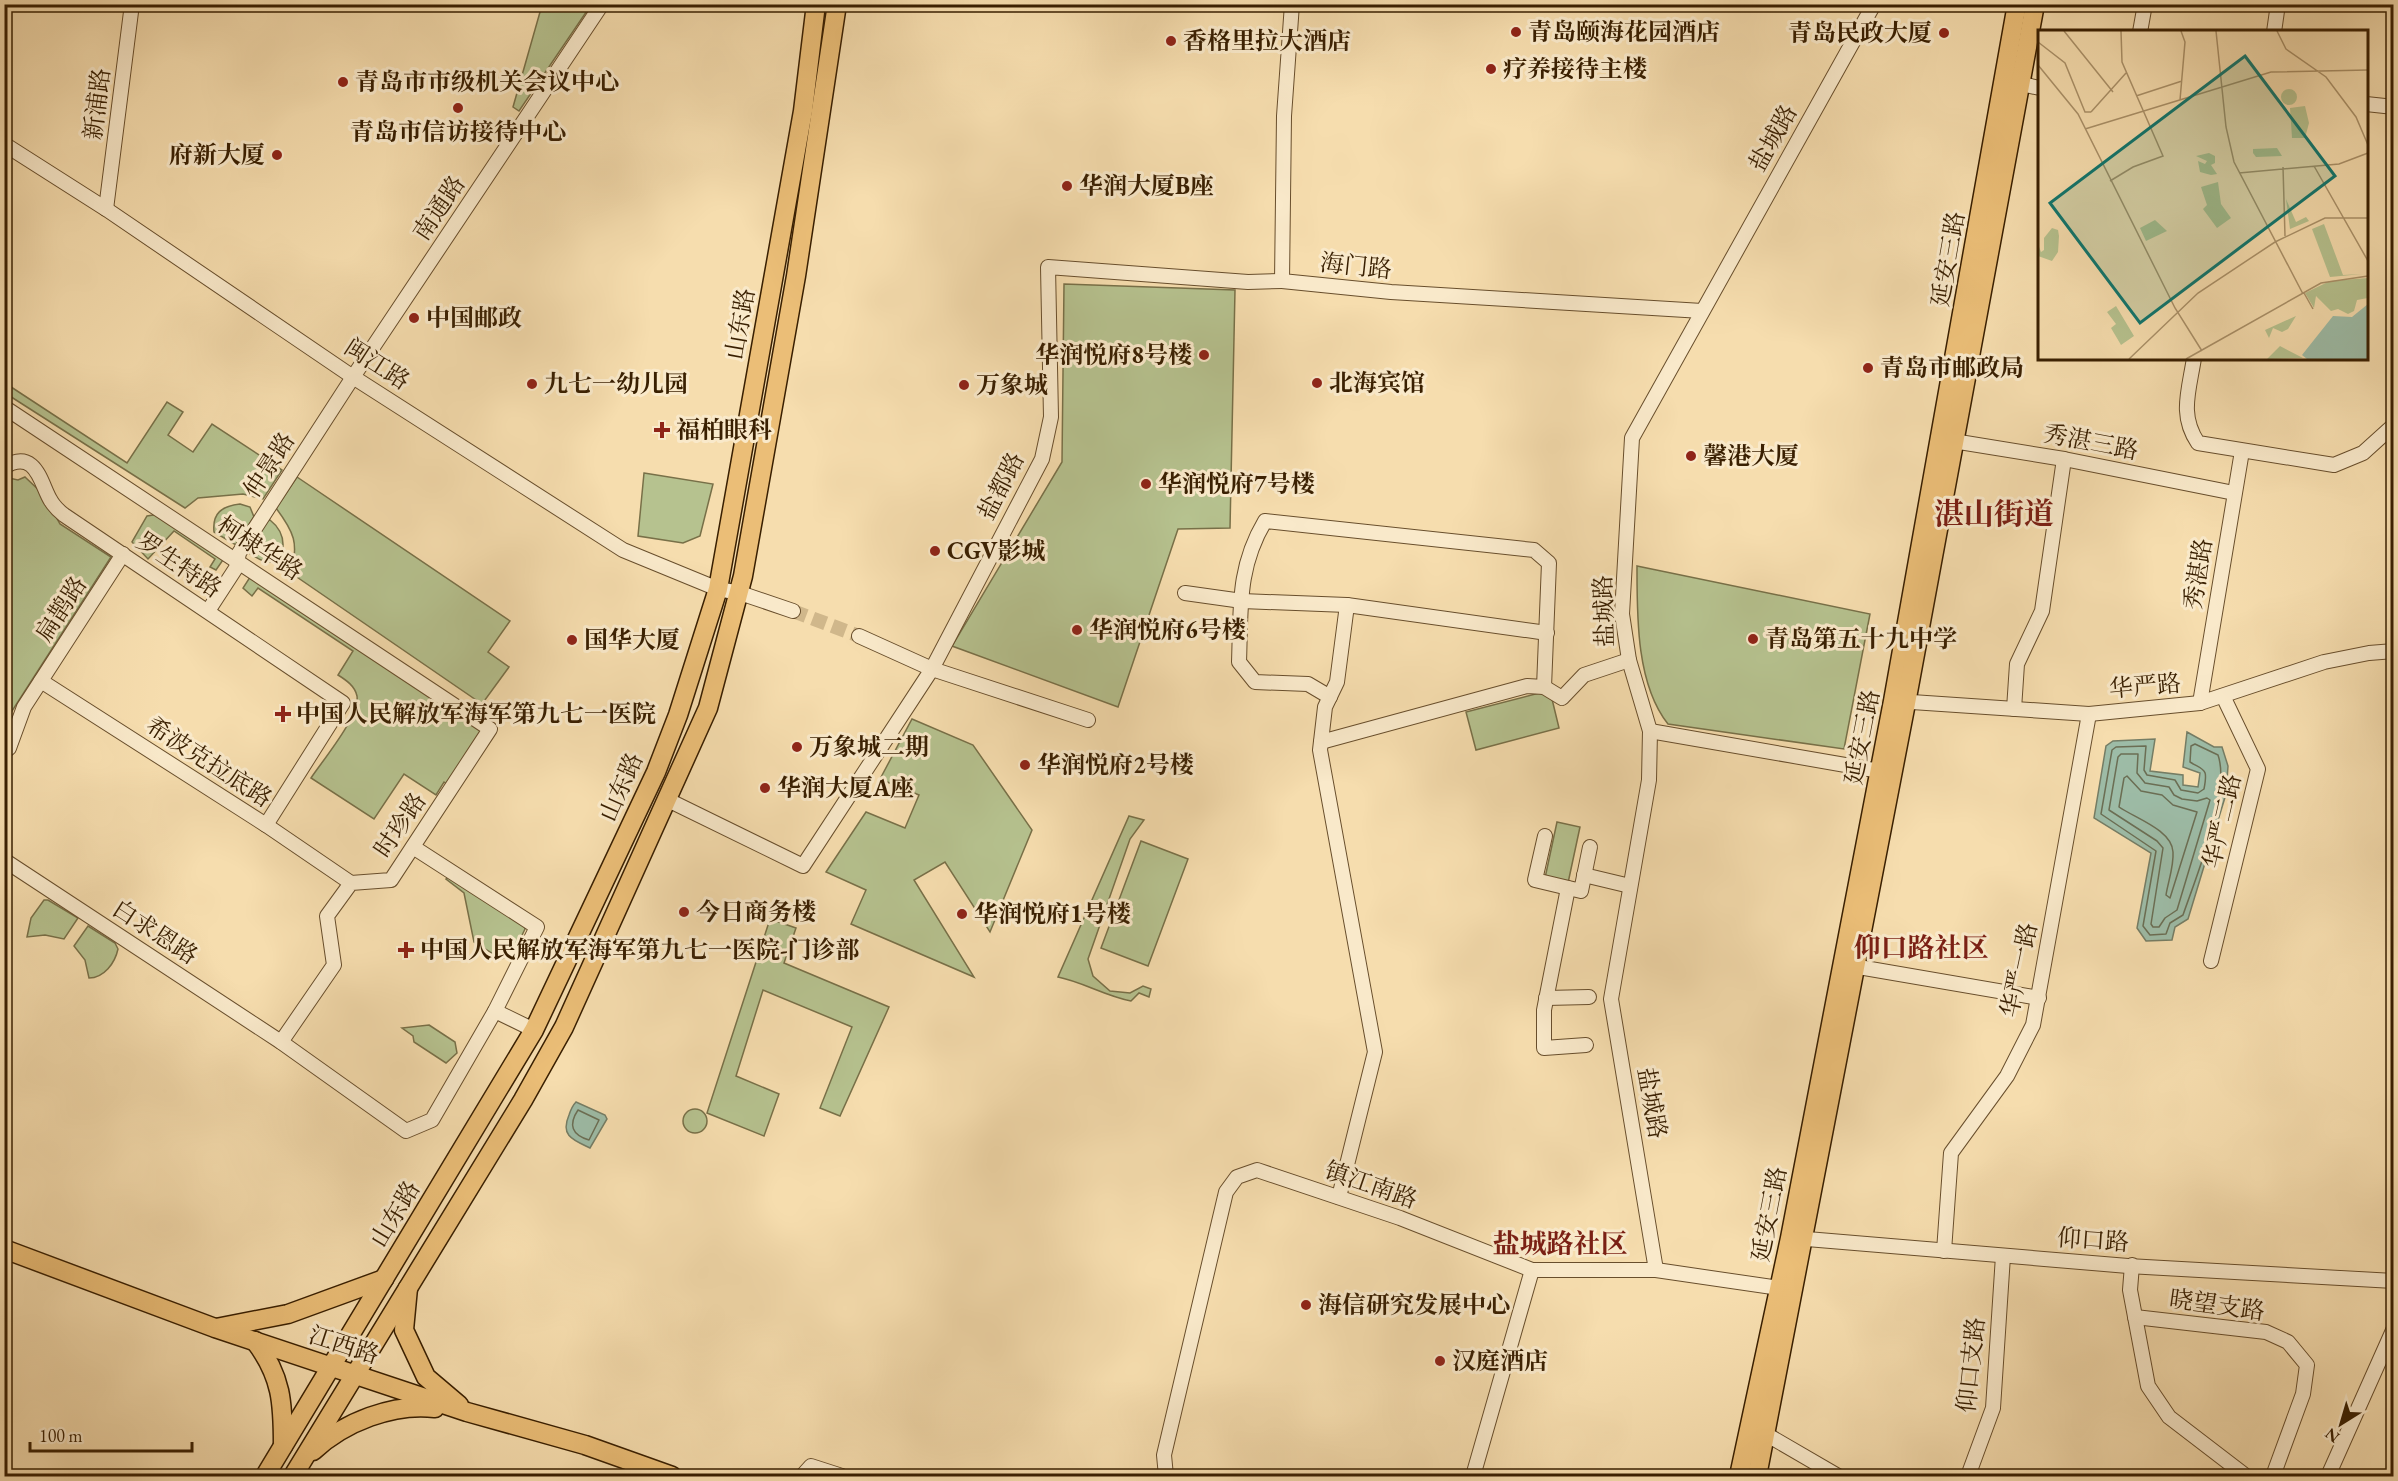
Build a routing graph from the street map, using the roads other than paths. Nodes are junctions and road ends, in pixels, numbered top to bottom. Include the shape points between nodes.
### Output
1 (132, 4) edge
2 (602, 4) edge
3 (816, 4) edge
4 (837, 4) edge
5 (1292, 4) edge
6 (1874, 4) edge
7 (2017, 4) edge
8 (2034, 4) edge
9 (2145, 4) edge
10 (2278, 4) edge
11 (2140, 30) edge
12 (2274, 30) edge
13 (2021, 84) junction
14 (2038, 88) edge
15 (2368, 104) edge
16 (2394, 107) edge
17 (4, 144) edge
18 (106, 209) junction
19 (1282, 281) junction
20 (1702, 311) junction
21 (2194, 360) edge
22 (353, 377) junction
23 (4, 412) edge
24 (2392, 432) edge
25 (1947, 440) junction
26 (2242, 452) junction
27 (2064, 459) junction
28 (4, 467) edge
29 (2234, 493) junction
30 (123, 554) junction
31 (238, 560) junction
32 (718, 589) junction
33 (740, 593) junction
34 (1185, 593) dead end
35 (1242, 601) junction
36 (1347, 606) junction
37 (208, 611) junction
38 (793, 611) tunnel mouth
39 (1547, 633) junction
40 (859, 636) tunnel mouth
41 (2394, 651) edge
42 (1629, 660) junction
43 (932, 669) junction
44 (41, 681) junction
45 (1544, 687) junction
46 (2223, 696) junction
47 (1330, 697) junction
48 (1900, 702) junction
49 (2200, 703) junction
50 (2014, 709) junction
51 (2090, 714) junction
52 (1088, 720) dead end
53 (490, 729) joint
54 (1650, 731) junction
55 (1321, 742) junction
56 (4, 752) edge
57 (1880, 771) junction
58 (668, 801) junction
59 (266, 825) junction
60 (1545, 836) dead end
61 (413, 847) junction
62 (1590, 847) dead end
63 (4, 860) edge
64 (1584, 875) junction
65 (351, 883) junction
66 (1630, 886) junction
67 (1568, 888) junction
68 (2211, 961) dead end
69 (1849, 965) junction
70 (1589, 997) dead end
71 (1546, 998) junction
72 (2039, 998) junction
73 (495, 1011) junction
74 (534, 1030) junction
75 (280, 1042) junction
76 (1586, 1045) dead end
77 (1339, 1197) junction
78 (1797, 1239) junction
79 (4, 1249) edge
80 (1944, 1251) junction
81 (2003, 1256) junction
82 (2132, 1265) junction
83 (1532, 1269) junction
84 (1656, 1269) junction
85 (384, 1279) junction
86 (2394, 1281) edge
87 (408, 1284) junction
88 (1786, 1289) junction
89 (2135, 1317) junction
90 (214, 1328) junction
91 (2394, 1328) edge
92 (255, 1341) junction
93 (333, 1366) junction
94 (354, 1374) junction
95 (467, 1412) junction
96 (1748, 1424) junction
97 (1766, 1433) junction
98 (283, 1446) junction
99 (297, 1470) edge
100 (806, 1471) edge
101 (265, 1476) edge
102 (672, 1476) edge
103 (842, 1476) edge
104 (1166, 1476) edge
105 (1473, 1476) edge
106 (1739, 1476) edge
107 (1757, 1476) edge
108 (1838, 1476) edge
109 (1968, 1476) edge
110 (2246, 1476) edge
111 (2272, 1476) edge
112 (2328, 1476) edge

1 - 18 street, 新浦路
2 - 22 street, 南通路
3 - 32 main road, 山东路 via 803,111
4 - 33 main road, 山东路 via 796,276
5 - 19 street via 1284,116
6 - 20 street, 盐城路
7 - 25 main road, 延安三路
8 - 13 main road, 延安三路
9 - 11 street
10 - 12 street
13 - 14 street
13 - 25 main road, 延安三路
15 - 16 street
17 - 18 street, 闽江路
18 - 22 street, 闽江路
19 - 20 street, 海门路 via 1391,292
19 - 43 street, 盐都路 via 1248,282 1048,267 1051,417 1042,459
20 - 42 street, 盐城路 via 1632,438 1622,615
21 - 26 street via 2185,416 2189,430 2198,443
22 - 31 street, 仲景路
22 - 32 street, 闽江路 via 623,550
23 - 31 street, 柯棣华路 via 7,409
24 - 26 street via 2363,453 2334,465
25 - 27 street, 秀湛三路
25 - 48 main road, 延安三路
26 - 29 street, 秀湛路
27 - 29 street, 秀湛三路
27 - 50 street via 2042,611 2017,664
28 - 30 street, 罗生特路 via 26,463 36,469 55,507
29 - 49 street, 秀湛路
30 - 37 street, 罗生特路
30 - 44 street, 扁鹊路
31 - 37 street, 仲景路
31 - 53 street, 柯棣华路
32 - 33 street, 闽江路
32 - 74 main road, 山东路 via 656,772
33 - 38 street, 闽江路
33 - 58 main road, 山东路 via 708,708
34 - 35 street
35 - 36 street
35 - 39 street via 1243,570 1265,521 1323,527 1534,550 1549,563
35 - 47 street via 1239,662 1256,682 1308,684
36 - 39 street
36 - 47 street via 1338,682
37 - 59 street, 罗生特路 via 343,704
39 - 45 street
40 - 43 street
41 - 46 street, 华严路 via 2324,662
42 - 45 street via 1584,675 1562,698
42 - 54 street, 盐城路
43 - 52 street
43 - 58 street, 盐都路 via 802,866
44 - 56 street, 扁鹊路 via 24,707
44 - 59 street, 希波克拉底路
45 - 55 street via 1527,686
46 - 49 street, 华严路
46 - 68 street, 华严二路 via 2258,769
47 - 55 street
48 - 50 street, 华严路
48 - 57 main road, 延安三路
48 - 69 main road, 延安三路
49 - 51 street, 华严路
50 - 51 street, 华严路
51 - 72 street, 华严一路
53 - 61 street, 时珍路
54 - 57 street
54 - 66 street, 盐城路 via 1649,780
55 - 77 street via 1375,1052
57 - 69 main road, 延安三路
58 - 87 main road, 山东路 via 564,1027
59 - 65 street, 希波克拉底路
60 - 67 street via 1535,880
61 - 65 street, 时珍路 via 391,880
61 - 73 street via 537,927
62 - 64 street
63 - 75 street, 白求恩路
64 - 66 street
64 - 67 street via 1581,891
65 - 75 street via 327,916 334,965
66 - 84 street, 盐城路 via 1611,999
67 - 71 street
69 - 72 street
69 - 78 main road, 延安三路
70 - 71 street
71 - 76 street via 1544,1048
72 - 80 street, 华严一路 via 2033,1025 2007,1076 1951,1153
73 - 74 street
73 - 75 street, 白求恩路 via 432,1119 406,1131
74 - 85 main road, 山东路
77 - 83 street, 镇江南路
77 - 104 street, 镇江南路 via 1257,1170 1237,1176 1226,1192 1164,1455
78 - 80 street, 仰口路
78 - 88 main road, 延安三路
79 - 90 main road, 江西路
80 - 81 street, 仰口路
81 - 82 street, 仰口路
81 - 109 street, 仰口支路 via 1994,1408
82 - 86 street, 仰口路
82 - 89 street, 晓望支路 via 2130,1290
83 - 84 street, 镇江南路
83 - 105 street
84 - 88 street, 镇江南路
85 - 90 main road via 288,1314
85 - 93 main road, 山东路
87 - 94 main road, 山东路
87 - 95 main road via 405,1330 426,1377
88 - 96 main road, 延安三路
88 - 97 main road, 延安三路
89 - 110 street, 晓望支路 via 2148,1386 2169,1417
89 - 111 street, 晓望支路 via 2266,1332 2288,1342 2307,1365 2303,1394
90 - 92 main road, 江西路
91 - 112 street
92 - 93 main road, 江西路
92 - 98 main road via 279,1382
93 - 94 main road, 江西路
93 - 98 main road, 山东路
94 - 95 main road, 江西路
94 - 99 main road, 山东路
95 - 99 main road via 416,1406 378,1415 327,1438
95 - 102 main road, 江西路 via 585,1445
96 - 97 street
96 - 106 main road, 延安三路
97 - 107 main road, 延安三路
97 - 108 street
98 - 101 main road, 山东路
100 - 103 street

